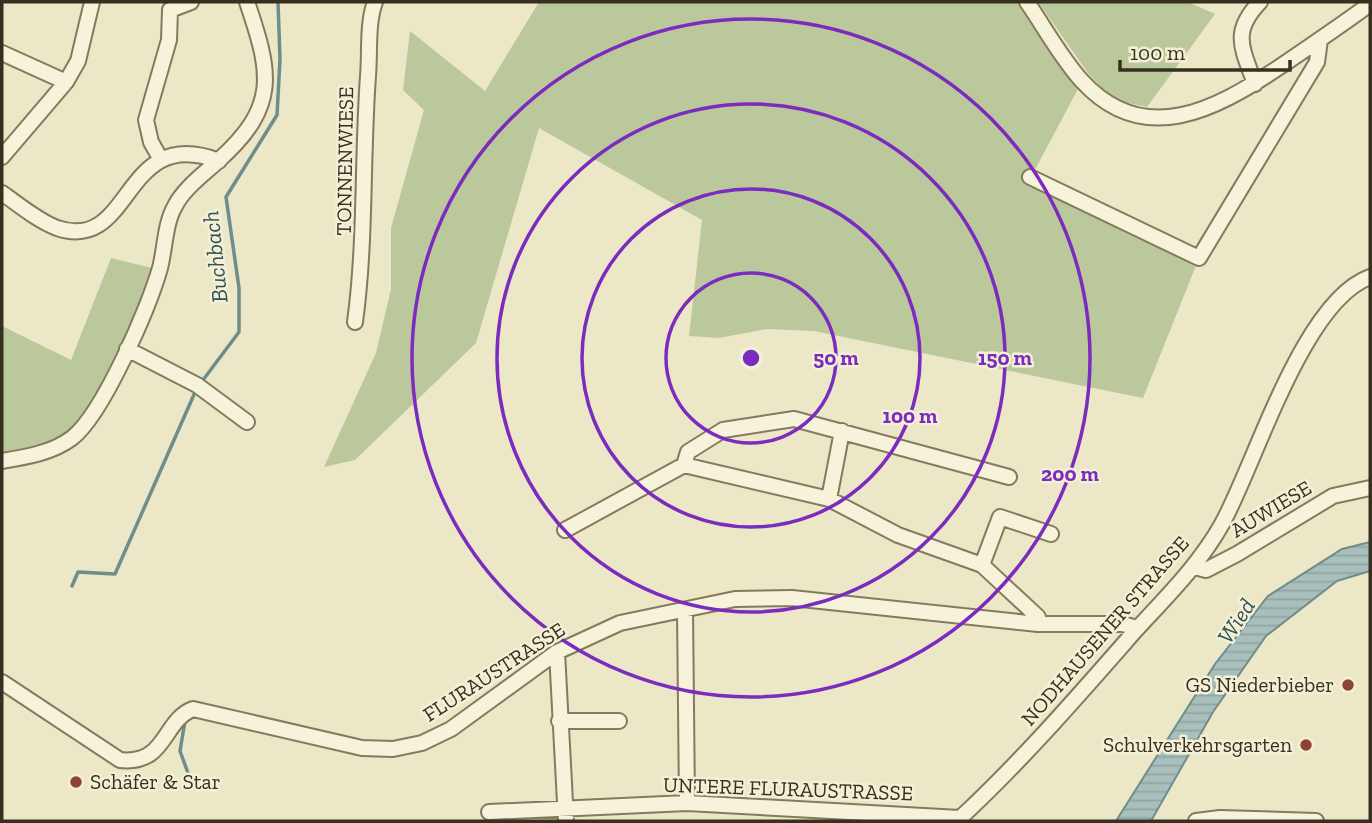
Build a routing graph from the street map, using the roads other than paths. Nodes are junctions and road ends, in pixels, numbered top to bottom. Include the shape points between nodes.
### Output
1 (92, 2) edge
2 (191, 2) edge
3 (247, 2) edge
4 (375, 2) edge
5 (1027, 2) edge
6 (1260, 2) edge
7 (1370, 4) edge
8 (1320, 40) junction
9 (2, 53) edge
10 (66, 82) junction
11 (1255, 84) junction
12 (2, 157) edge
13 (160, 158) junction
14 (219, 161) junction
15 (1030, 177) dead end
16 (2, 193) edge
17 (1370, 277) edge
18 (355, 322) dead end
19 (127, 349) junction
20 (247, 422) dead end
21 (842, 431) junction
22 (2, 461) edge
23 (684, 465) junction
24 (1009, 477) dead end
25 (1370, 488) edge
26 (829, 499) junction
27 (565, 530) dead end
28 (1052, 534) dead end
29 (982, 565) junction
30 (1195, 567) junction
31 (685, 611) junction
32 (1038, 624) junction
33 (1138, 628) junction
34 (557, 652) junction
35 (2, 682) edge
36 (559, 721) junction
37 (619, 721) dead end
38 (687, 803) junction
39 (489, 812) dead end
40 (565, 815) edge
41 (958, 820) edge
42 (1196, 821) edge
43 (1316, 821) edge

1 - 10 street via 78,61
2 - 13 street via 170,10 169,40 146,120
3 - 14 street via 266,76 263,103 250,130
4 - 18 street, TONNENWIESE via 361,189 365,227
5 - 11 street via 1083,82 1113,106 1172,119 1209,109
6 - 11 street via 1244,22 1240,37
7 - 8 street
8 - 11 street
8 - 15 street via 1317,62 1199,258
9 - 10 street
10 - 12 street
13 - 14 street via 183,153
13 - 16 street via 94,229 55,227
14 - 19 street via 174,206 160,270
17 - 30 street, NODHAUSENER STRASSE via 1340,298 1321,319 1274,408 1223,522
19 - 20 street via 197,385
19 - 22 street via 91,417 74,436 54,449
21 - 23 street via 794,419 723,430 688,452
21 - 24 street
21 - 26 street
23 - 26 street
23 - 27 street
25 - 30 street, AUWIESE via 1333,496 1237,554 1206,569
26 - 29 street via 898,535
28 - 29 street via 1000,517
29 - 32 street via 1038,617
30 - 33 street, NODHAUSENER STRASSE
31 - 32 street, FLURAUSTRASSE via 735,599 792,598
31 - 34 street, FLURAUSTRASSE via 620,623
31 - 38 street
32 - 33 street, FLURAUSTRASSE
33 - 41 street, NODHAUSENER STRASSE
34 - 35 street, FLURAUSTRASSE via 451,729 422,743 393,749 362,748 193,709 184,712 152,753 137,762 120,760
34 - 36 street
36 - 37 street
36 - 40 street
38 - 40 street, UNTERE FLURAUSTRASSE
38 - 41 street, UNTERE FLURAUSTRASSE
39 - 40 street, UNTERE FLURAUSTRASSE
42 - 43 street

